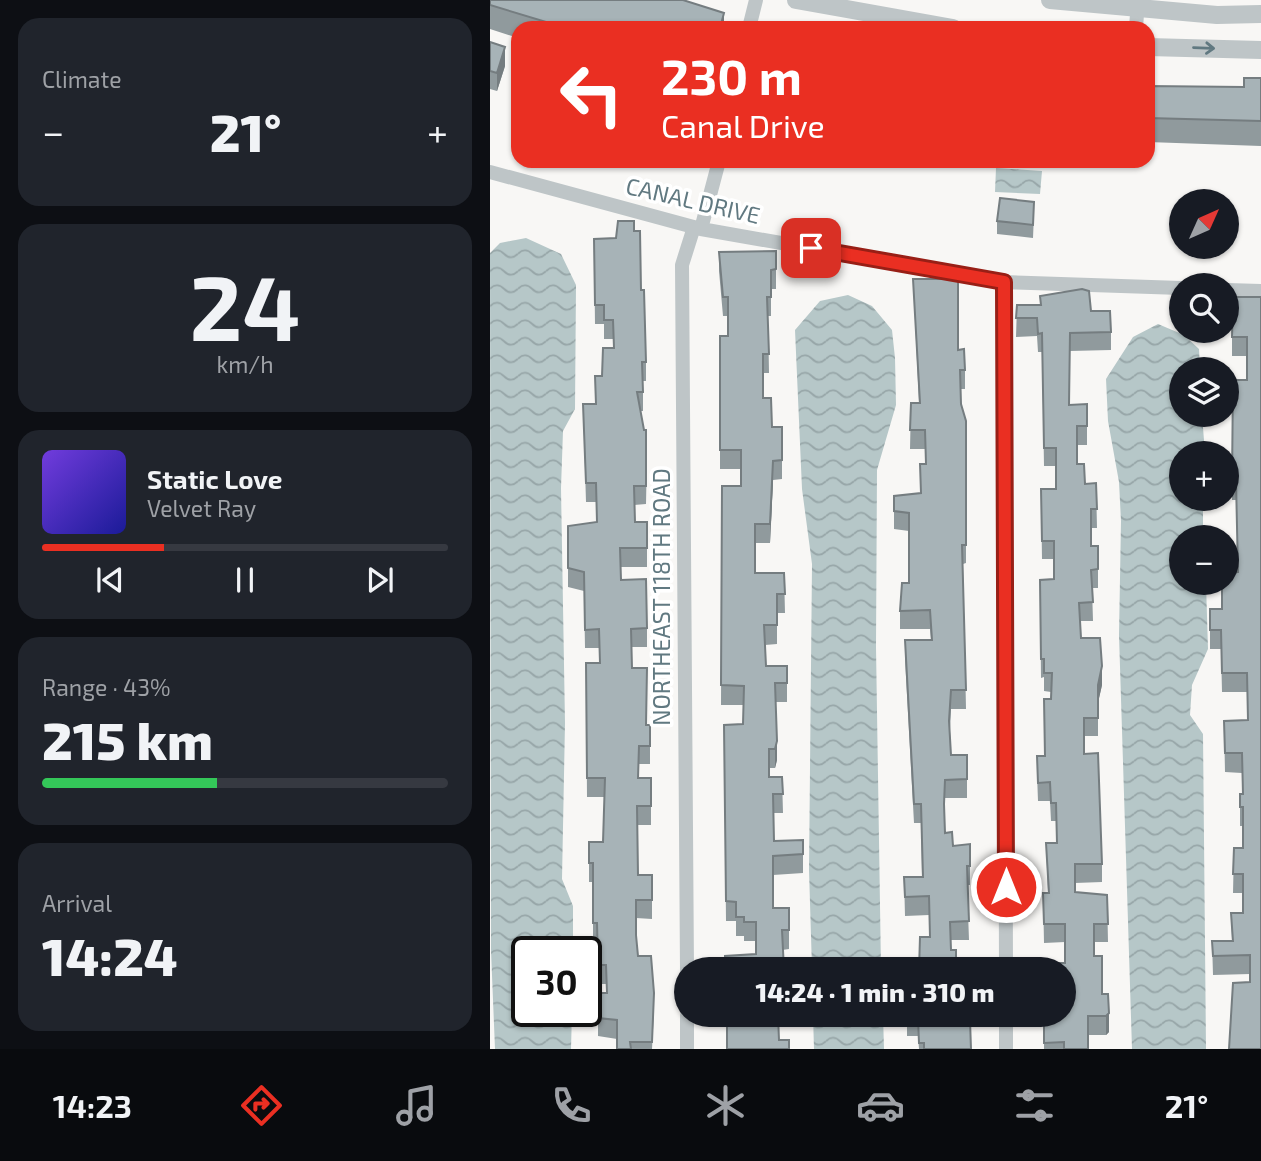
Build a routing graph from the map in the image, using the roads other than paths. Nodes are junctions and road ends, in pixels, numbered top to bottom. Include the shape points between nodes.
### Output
1 (756, 0) edge
2 (796, 0) edge
3 (1050, 0) edge
4 (1138, 4) edge
5 (1261, 14) edge
6 (751, 21) edge
7 (914, 21) edge
8 (1155, 47) edge
9 (1261, 50) edge
10 (717, 168) edge
11 (490, 172) edge
12 (697, 228) junction
13 (1004, 282) junction
14 (1169, 288) edge
15 (1239, 290) edge
16 (1261, 291) edge
17 (687, 957) edge
18 (1006, 957) edge
19 (687, 1027) edge
20 (1006, 1027) edge
21 (687, 1049) edge
22 (1006, 1049) edge

1 - 6 street
2 - 7 street
3 - 4 street
4 - 5 street via 1217,15
8 -> 9 street
10 - 12 street, NORTHEAST 118TH ROAD
11 - 12 street, CANAL DRIVE
12 - 13 street, CANAL DRIVE
12 - 17 street, NORTHEAST 118TH ROAD via 682,265
13 - 14 street, CANAL DRIVE
13 - 18 street
15 - 16 street
19 - 21 street
20 - 22 street

